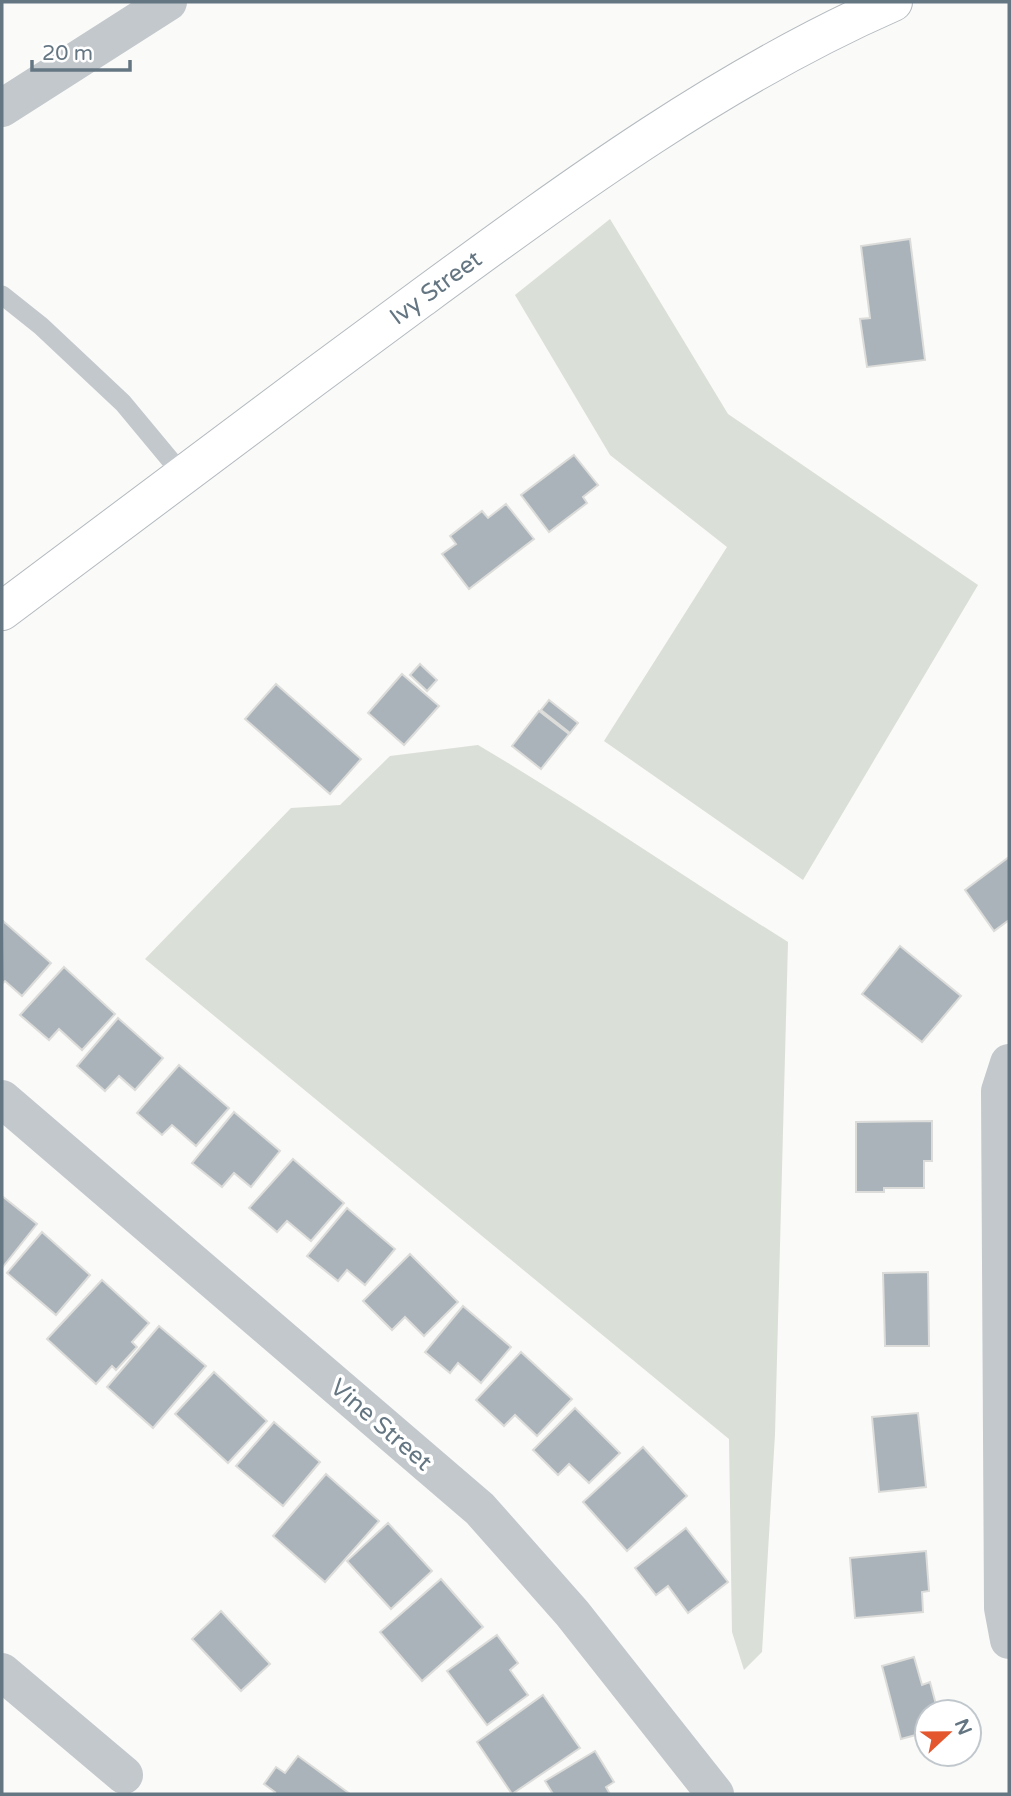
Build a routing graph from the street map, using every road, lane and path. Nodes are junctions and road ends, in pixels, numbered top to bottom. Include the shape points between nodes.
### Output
1 (168, 2) edge
2 (893, 2) edge
3 (2, 108) edge
4 (2, 295) edge
5 (182, 474) junction
6 (2, 611) edge
7 (1009, 1063) edge
8 (2, 1099) edge
9 (1005, 1445) edge
10 (1009, 1640) edge
11 (2, 1672) edge
12 (124, 1775) dead end
13 (715, 1794) edge

1 - 3 street
2 - 5 main road, Ivy Street via 773,61 638,144
4 - 5 lane via 123,403
5 - 6 main road, Ivy Street
7 - 9 street via 1000,1091
8 - 13 street, Vine Street via 480,1509 572,1613
9 - 10 street via 1003,1608
11 - 12 street

